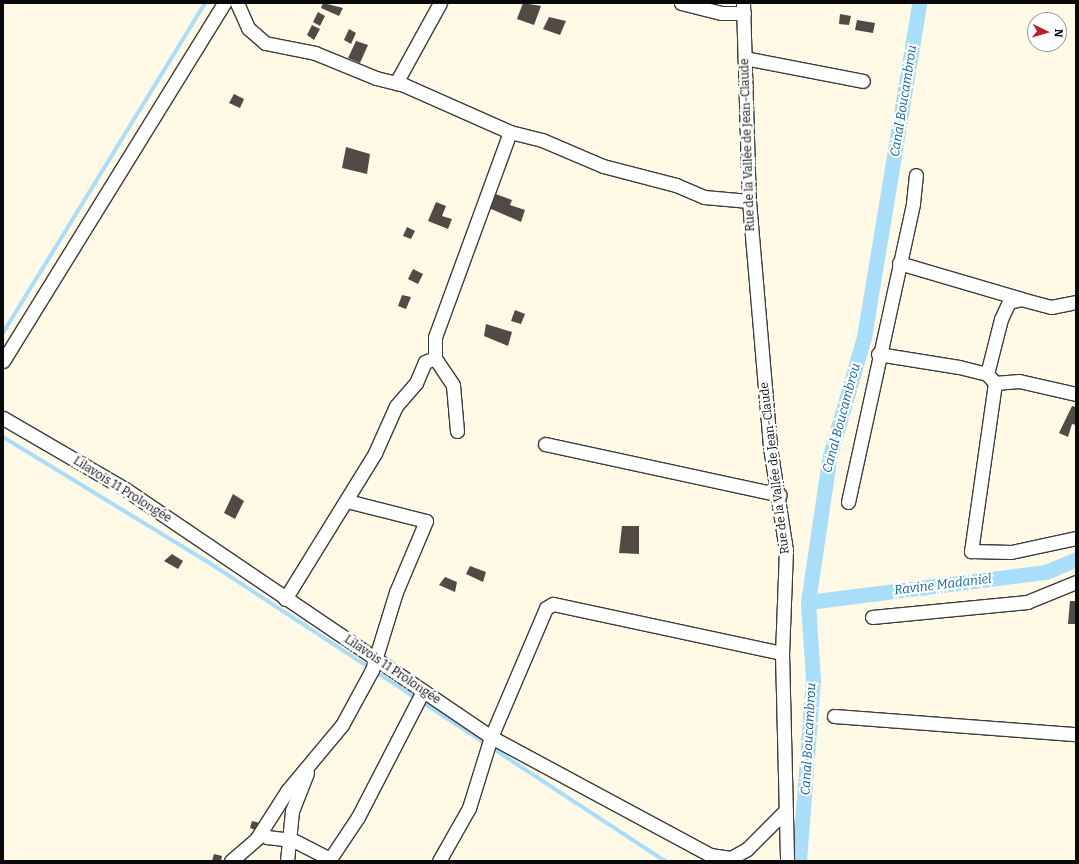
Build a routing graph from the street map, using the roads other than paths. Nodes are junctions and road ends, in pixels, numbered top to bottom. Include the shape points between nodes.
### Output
1 (224, 3) edge
2 (238, 3) edge
3 (440, 3) edge
4 (681, 3) edge
5 (744, 8) edge
6 (745, 58) junction
7 (863, 81) dead end
8 (396, 83) junction
9 (510, 132) junction
10 (916, 175) dead end
11 (749, 201) junction
12 (899, 263) junction
13 (1021, 299) junction
14 (1076, 302) edge
15 (878, 354) junction
16 (436, 358) junction
17 (3, 361) edge
18 (991, 378) junction
19 (1076, 394) edge
20 (3, 418) edge
21 (457, 431) dead end
22 (545, 444) dead end
23 (780, 495) junction
24 (347, 501) junction
25 (848, 502) dead end
26 (1076, 538) edge
27 (1076, 582) edge
28 (285, 599) junction
29 (872, 617) dead end
30 (782, 653) junction
31 (375, 659) junction
32 (423, 691) junction
33 (834, 716) dead end
34 (1076, 734) edge
35 (491, 738) junction
36 (311, 762) junction
37 (786, 810) junction
38 (262, 832) junction
39 (290, 839) junction
40 (332, 860) edge
41 (231, 861) edge
42 (287, 861) edge
43 (439, 861) edge
44 (788, 861) edge

1 - 17 street
2 - 8 street via 248,28 265,43 314,53
3 - 8 street
4 - 5 street via 721,13
5 - 6 street, Rue de la Vallée de Jean-Claude
6 - 7 street
6 - 11 street, Rue de la Vallée de Jean-Claude
8 - 9 street
9 - 11 street via 542,140 603,166 676,185 704,197
9 - 16 street via 435,337
10 - 12 street
11 - 23 street, Rue de la Vallée de Jean-Claude via 770,447
12 - 13 street
12 - 15 street
13 - 14 street via 1051,307
13 - 18 street via 1009,302 1001,319
15 - 18 street
15 - 25 street
16 - 21 street via 453,384
16 - 24 street via 425,362 416,383 396,406 376,453
18 - 19 street via 1019,381
18 - 26 street via 971,551 1011,552
20 - 28 street, Lilavois 11 Prolongée via 125,489
22 - 23 street
23 - 30 street, Rue de la Vallée de Jean-Claude via 786,550
24 - 28 street
24 - 31 street via 426,522 396,592
27 - 29 street via 1027,602
28 - 31 street, Lilavois 11 Prolongée
30 - 35 street via 553,604 546,608
30 - 37 street, Rue de la Vallée de Jean-Claude
31 - 32 street, Lilavois 11 Prolongée
31 - 36 street via 342,725
32 - 35 street, Lilavois 11 Prolongée
32 - 40 street via 358,817
33 - 34 street
35 - 37 street, Lilavois 11 Prolongée via 710,855 731,858 747,849
35 - 43 street via 469,808
36 - 38 street
36 - 39 street via 292,811
37 - 44 street, Rue de la Vallée de Jean-Claude
38 - 39 street via 267,837
38 - 41 street
39 - 40 street
39 - 42 street

